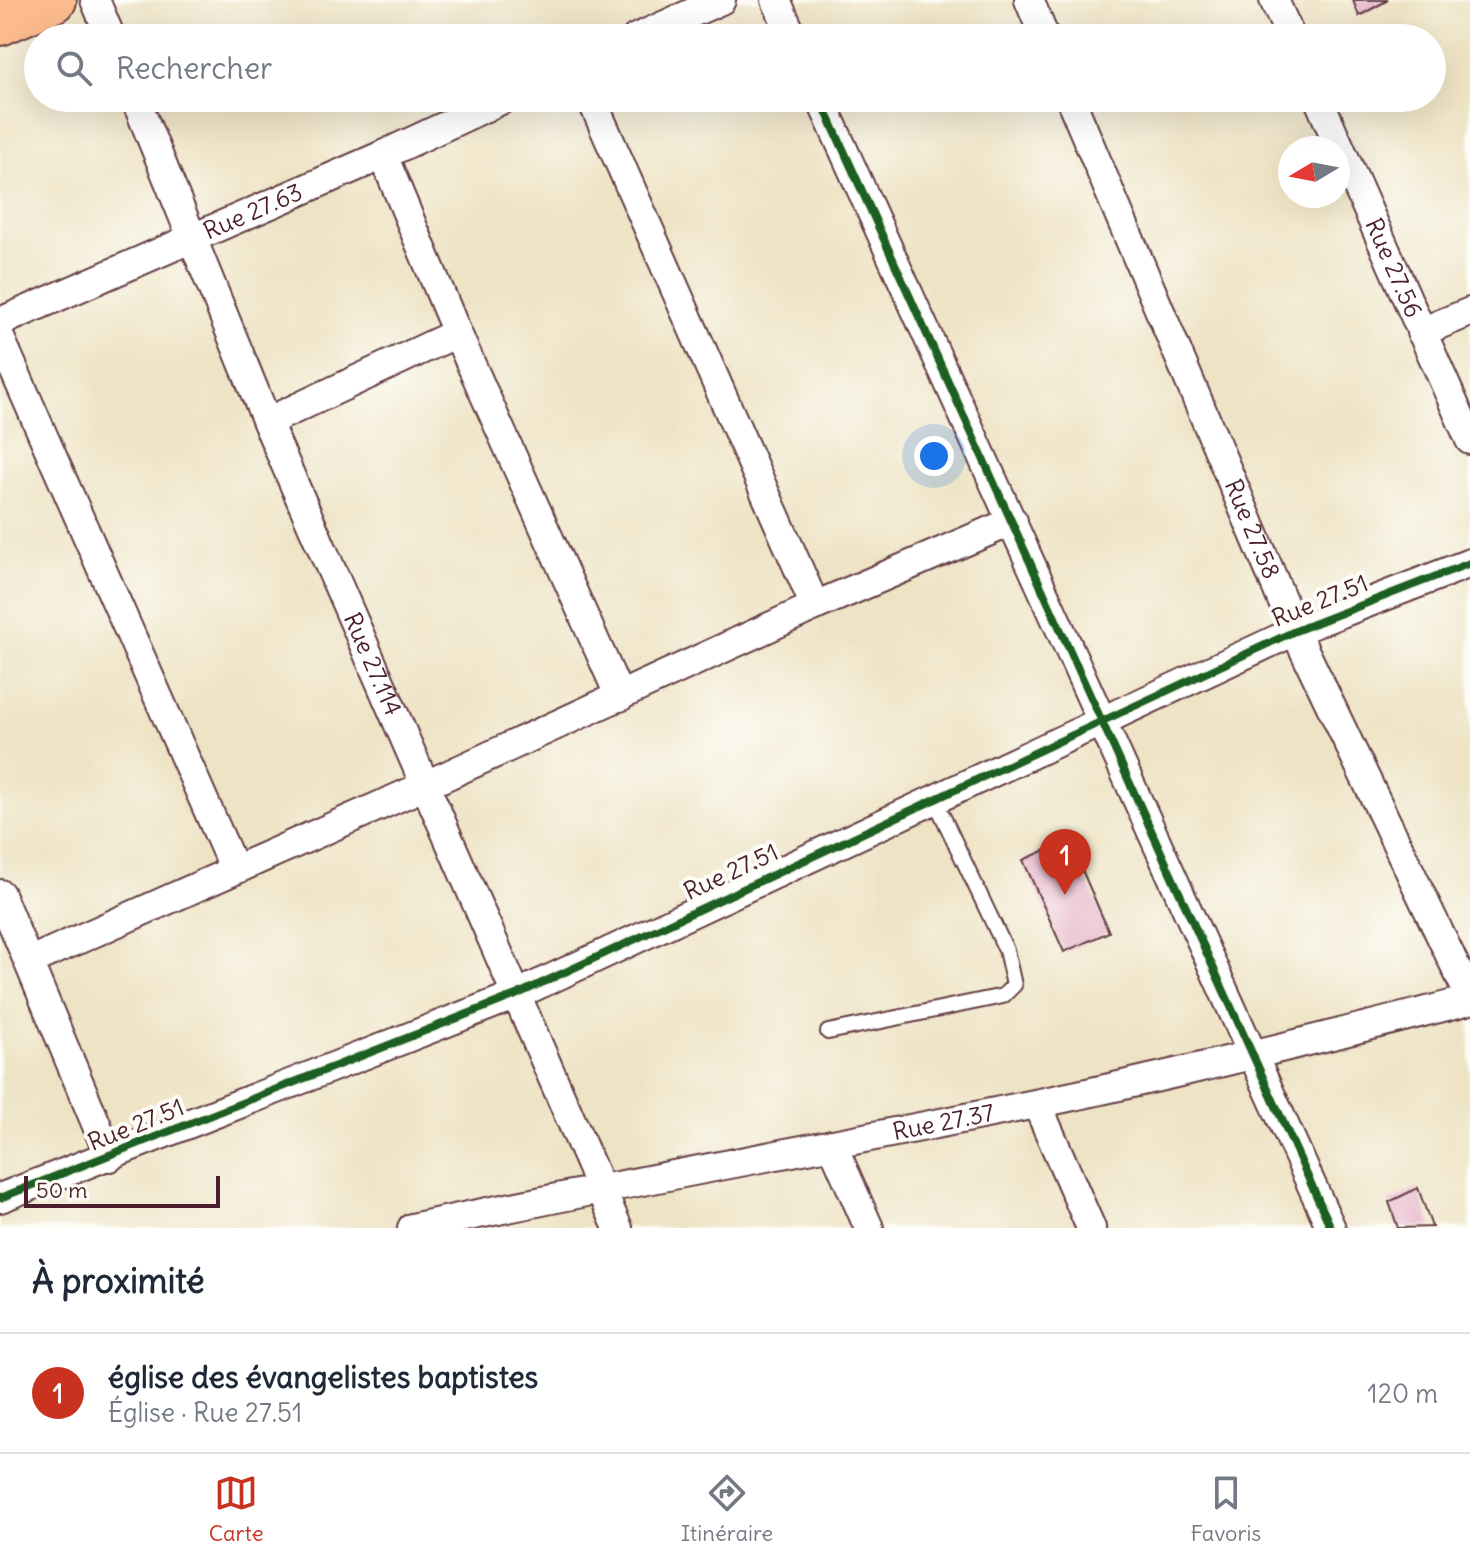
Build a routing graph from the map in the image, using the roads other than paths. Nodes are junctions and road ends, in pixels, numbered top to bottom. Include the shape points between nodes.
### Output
1 (54, 0) edge
2 (95, 0) edge
3 (721, 0) edge
4 (776, 0) edge
5 (1029, 0) edge
6 (1274, 0) edge
7 (0, 23) edge
8 (105, 24) edge
9 (667, 24) edge
10 (787, 24) edge
11 (1039, 24) edge
12 (1285, 24) edge
13 (141, 112) edge
14 (475, 112) edge
15 (597, 112) edge
16 (826, 112) edge
17 (1076, 112) edge
18 (1324, 112) edge
19 (383, 155) junction
20 (192, 237) junction
21 (1470, 312) edge
22 (0, 322) edge
23 (1421, 332) junction
24 (457, 333) junction
25 (0, 338) edge
26 (267, 422) junction
27 (1470, 440) edge
28 (1013, 521) junction
29 (1470, 563) edge
30 (815, 606) junction
31 (1295, 631) junction
32 (620, 697) junction
33 (1102, 720) junction
34 (424, 786) junction
35 (934, 798) junction
36 (234, 869) junction
37 (0, 894) edge
38 (30, 961) junction
39 (516, 995) junction
40 (1470, 998) edge
41 (828, 1032) dead end
42 (1252, 1055) junction
43 (1037, 1104) junction
44 (832, 1144) junction
45 (110, 1157) junction
46 (600, 1187) junction
47 (0, 1198) edge
48 (412, 1228) edge
49 (618, 1228) edge
50 (869, 1228) edge
51 (1091, 1228) edge
52 (1331, 1228) edge

1 - 7 main road
2 - 8 street
3 - 9 street
4 - 10 street
5 - 11 street
6 - 12 street
13 - 20 street, Rue 27.114
14 - 19 street, Rue 27.63
15 - 30 street
16 - 28 street
17 - 31 street, Rue 27.58
18 - 23 street, Rue 27.56
19 - 20 street, Rue 27.63
19 - 24 street
20 - 22 street, Rue 27.63
20 - 26 street, Rue 27.114
21 - 23 street
23 - 27 street, Rue 27.56
24 - 26 street
24 - 32 street
25 - 36 street
26 - 34 street, Rue 27.114
28 - 30 street
28 - 33 street
29 - 31 street, Rue 27.51
30 - 32 street
31 - 33 street, Rue 27.51
31 - 40 street, Rue 27.58
32 - 34 street
33 - 35 street, Rue 27.51
33 - 42 street
34 - 36 street
34 - 39 street, Rue 27.114
35 - 39 street, Rue 27.51
35 - 41 lane via 1006,950 1014,985 1003,996
36 - 38 street
37 - 38 street
38 - 45 street
39 - 45 street, Rue 27.51
39 - 46 street, Rue 27.114
40 - 42 street, Rue 27.37
42 - 43 street, Rue 27.37
42 - 52 street
43 - 44 street, Rue 27.37
43 - 51 street
44 - 46 street, Rue 27.37
44 - 50 street
45 - 47 street, Rue 27.51
46 - 48 street, Rue 27.37
46 - 49 street, Rue 27.114

